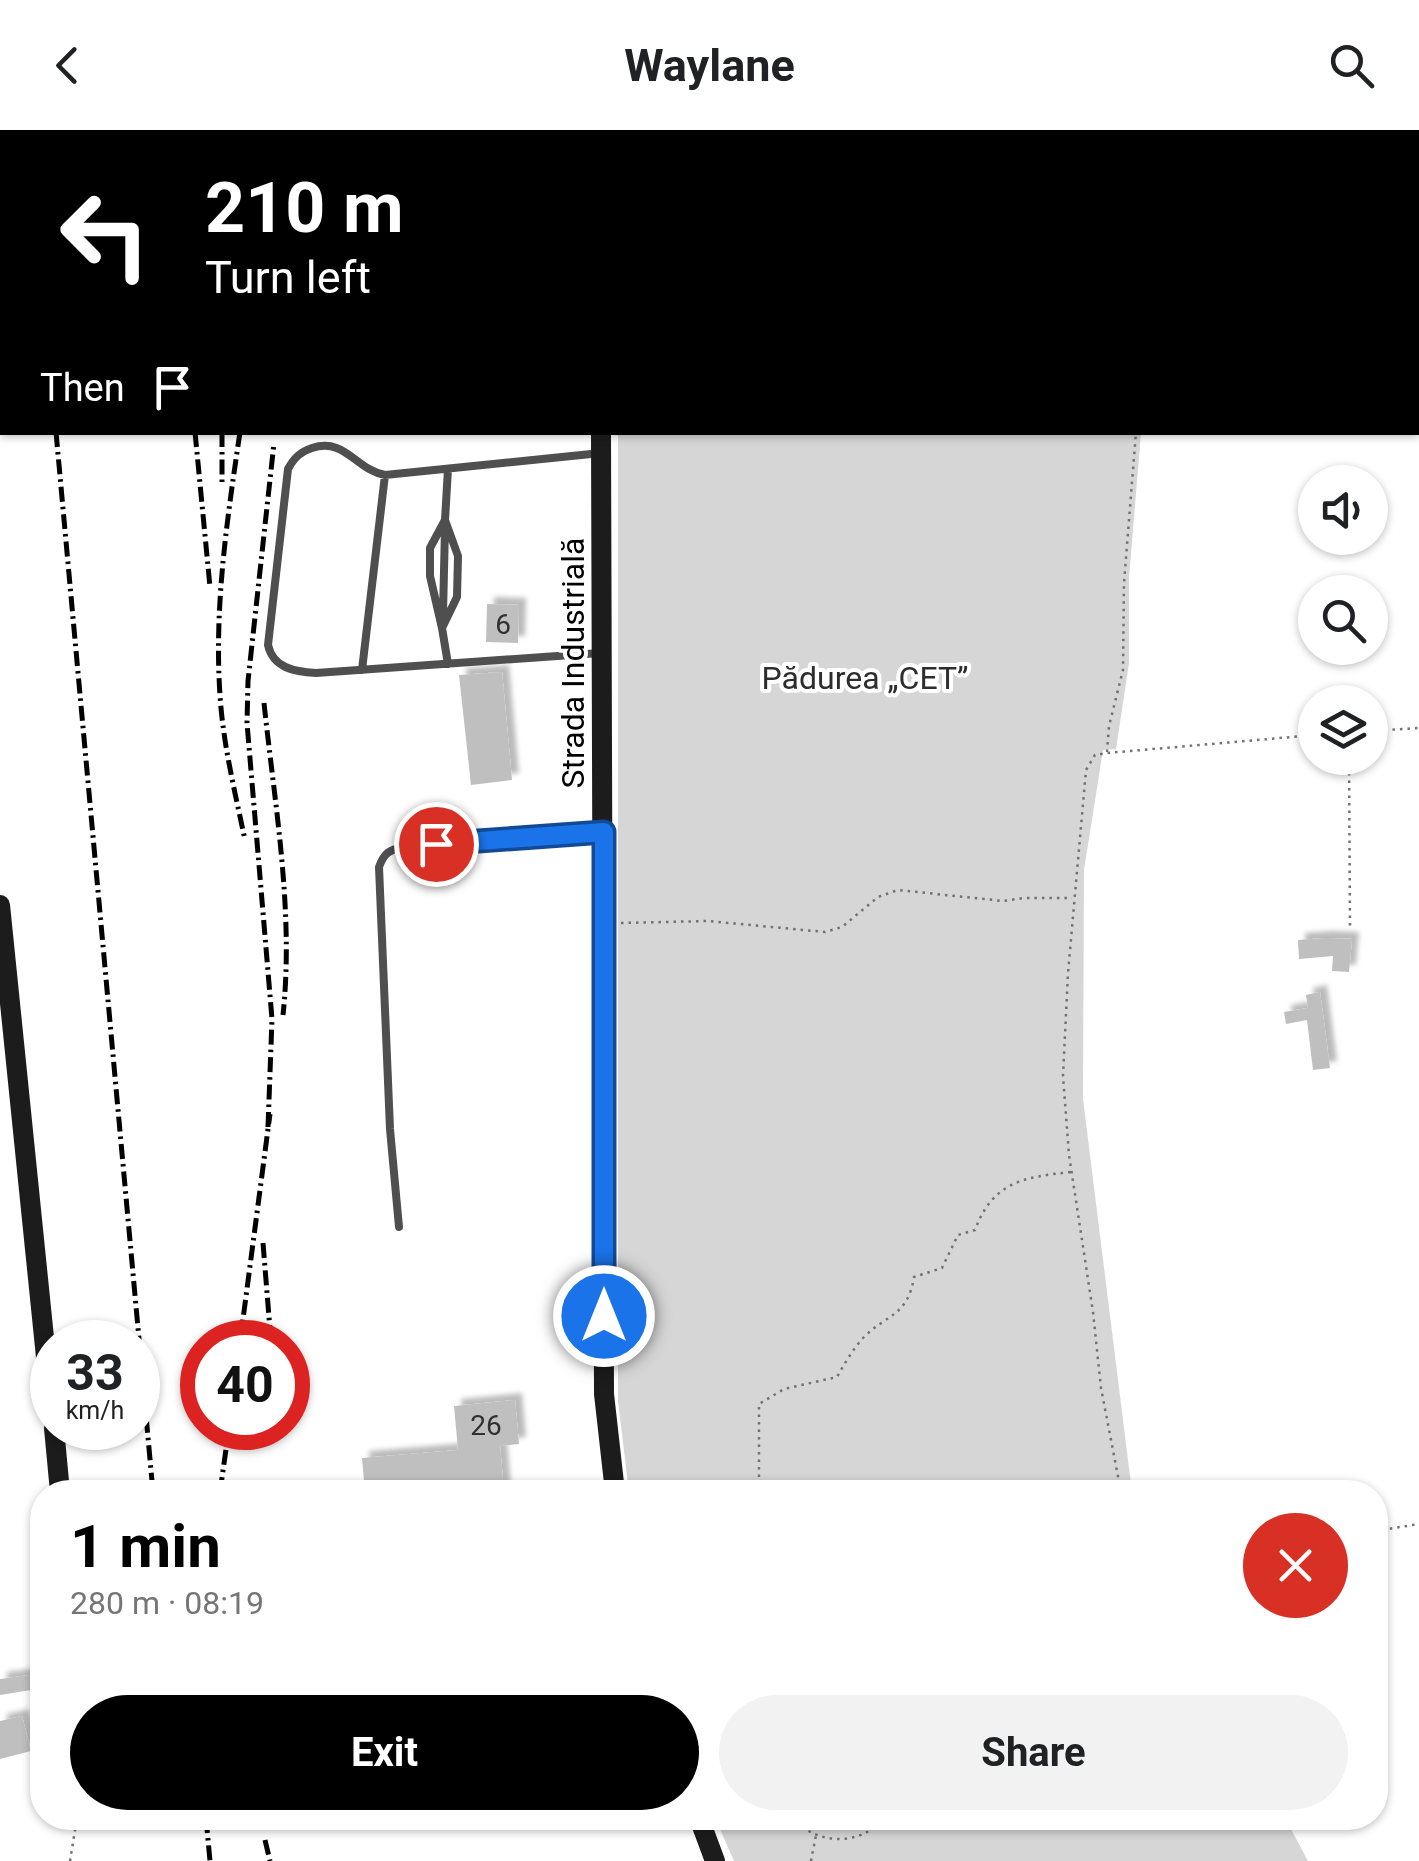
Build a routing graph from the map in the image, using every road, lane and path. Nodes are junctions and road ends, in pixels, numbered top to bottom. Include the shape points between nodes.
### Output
1 (1136, 435) edge
2 (601, 443) edge
3 (448, 469) junction
4 (385, 474) junction
5 (445, 520) junction
6 (442, 628) junction
7 (604, 653) junction
8 (448, 664) junction
9 (362, 670) junction
10 (1419, 728) edge
11 (1388, 730) edge
12 (1298, 736) edge
13 (1107, 753) junction
14 (1349, 775) edge
15 (604, 832) junction
16 (1076, 898) junction
17 (0, 905) edge
18 (604, 924) junction
19 (1350, 927) dead end
20 (1071, 1172) junction
21 (399, 1227) dead end
22 (42, 1320) edge
23 (56, 1450) edge
24 (59, 1480) edge
25 (614, 1480) edge
26 (759, 1480) edge
27 (1120, 1480) edge
28 (1419, 1524) edge
29 (1388, 1529) edge
30 (75, 1830) edge
31 (703, 1830) edge
32 (808, 1830) edge
33 (871, 1830) edge
34 (816, 1835) junction
35 (70, 1861) edge
36 (715, 1861) edge
37 (811, 1861) edge

1 - 13 path via 1123,670
2 - 3 lane
2 - 7 street, Strada Industrială
3 - 4 lane
3 - 5 lane
4 - 9 lane
4 - 9 lane via 334,446 310,448 291,463 268,636 274,660 292,670
5 - 6 lane
5 - 6 lane via 430,548
5 - 6 lane via 458,556 458,597
6 - 8 lane
7 - 8 lane
7 - 15 street, Strada Industrială
8 - 9 lane
10 - 11 path
12 - 13 path
13 - 16 path via 1096,755 1086,770
14 - 19 path
15 - 18 street, Strada Industrială
15 - 21 lane via 403,847 382,858 388,1111
16 - 18 path via 1002,901 898,890 825,932 708,921
16 - 20 path via 1064,1076
17 - 22 street
18 - 25 street, Strada Industrială via 604,1394
20 - 26 path via 1008,1185 987,1205 975,1230 958,1235 942,1268 914,1278 903,1308 868,1333 836,1378 784,1390 759,1404
20 - 27 path
23 - 24 street
28 - 29 path
30 - 35 path
31 - 36 street
32 - 34 path
33 - 34 path via 853,1839
34 - 37 path

